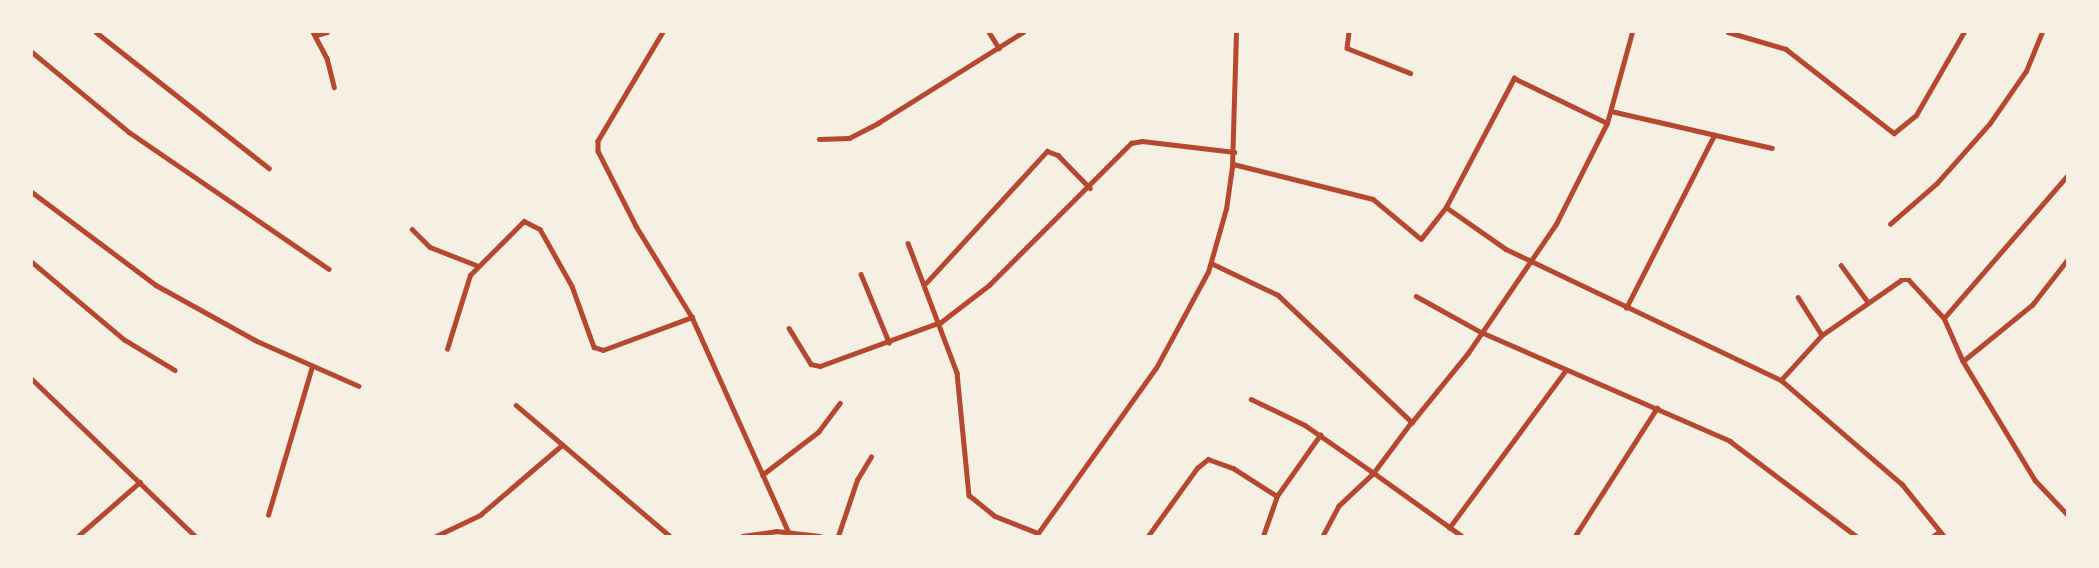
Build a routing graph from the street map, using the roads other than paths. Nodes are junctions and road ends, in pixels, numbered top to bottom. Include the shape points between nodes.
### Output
1 (96, 32) edge
2 (327, 32) edge
3 (663, 32) edge
4 (989, 32) edge
5 (1023, 32) edge
6 (1236, 32) edge
7 (1349, 32) edge
8 (1632, 32) edge
9 (1727, 32) edge
10 (1964, 32) edge
11 (2042, 32) edge
12 (315, 34) edge
13 (999, 48) junction
14 (32, 52) edge
15 (1410, 73) dead end
16 (334, 87) dead end
17 (1611, 111) junction
18 (1607, 123) junction
19 (1714, 135) junction
20 (819, 139) dead end
21 (1772, 148) dead end
22 (1234, 152) junction
23 (1233, 164) junction
24 (269, 168) dead end
25 (2067, 175) edge
26 (1090, 188) junction
27 (32, 192) edge
28 (1446, 207) junction
29 (1890, 223) dead end
30 (412, 229) dead end
31 (908, 243) dead end
32 (2067, 259) edge
33 (1533, 261) junction
34 (32, 262) edge
35 (1211, 263) junction
36 (477, 265) junction
37 (1841, 265) dead end
38 (328, 269) dead end
39 (861, 274) dead end
40 (926, 283) junction
41 (1416, 296) dead end
42 (1798, 297) dead end
43 (1868, 302) junction
44 (1626, 308) junction
45 (692, 317) junction
46 (1944, 318) junction
47 (941, 322) junction
48 (789, 328) dead end
49 (1481, 332) junction
50 (1822, 335) junction
51 (889, 342) junction
52 (447, 349) dead end
53 (1963, 361) junction
54 (312, 366) junction
55 (175, 370) dead end
56 (1566, 371) junction
57 (32, 379) edge
58 (1781, 380) junction
59 (359, 386) dead end
60 (1251, 399) dead end
61 (840, 403) dead end
62 (516, 405) dead end
63 (1657, 408) junction
64 (1412, 422) junction
65 (1320, 435) junction
66 (562, 445) junction
67 (871, 457) dead end
68 (1374, 473) junction
69 (762, 475) junction
70 (140, 481) junction
71 (1277, 496) junction
72 (268, 515) dead end
73 (2067, 515) edge
74 (1449, 528) junction
75 (788, 531) junction
76 (1939, 532) junction
77 (1037, 535) edge
78 (78, 537) edge
79 (195, 537) edge
80 (436, 537) edge
81 (670, 537) edge
82 (742, 537) edge
83 (820, 537) edge
84 (838, 537) edge
85 (1148, 537) edge
86 (1263, 537) edge
87 (1323, 537) edge
88 (1462, 537) edge
89 (1575, 537) edge
90 (1856, 537) edge
91 (1933, 537) edge
92 (1944, 537) edge

1 - 24 street
2 - 12 street
3 - 45 street via 598,141 598,151 636,226
4 - 13 street
5 - 13 street
6 - 22 street
7 - 15 street via 1347,48
8 - 17 street
9 - 10 street via 1786,49 1894,133 1916,115
11 - 29 street via 2026,71 1990,124 1937,183
12 - 16 street
13 - 20 street via 859,133
14 - 38 street via 237,211
17 - 18 street
17 - 19 street
18 - 28 street via 1514,78
18 - 33 street
19 - 21 street
19 - 44 street
22 - 23 street
22 - 26 street via 1131,143
23 - 28 street via 1364,195 1387,207 1421,239
23 - 35 street
25 - 46 street
26 - 40 street via 1058,155 1047,151
26 - 47 street via 989,285
27 - 54 street via 156,285
28 - 33 street via 1506,249
30 - 36 street via 430,247
31 - 40 street
32 - 53 street via 2019,318
33 - 44 street
33 - 49 street
34 - 55 street via 125,340
35 - 64 street via 1278,295
35 - 77 street via 1156,368
36 - 45 street via 516,226 530,220 540,229 572,286 594,348 603,350
36 - 52 street
37 - 43 street
39 - 51 street
40 - 47 street
41 - 49 street
42 - 50 street
43 - 46 street via 1909,280
43 - 50 street
44 - 58 street
45 - 69 street
46 - 53 street
47 - 51 street
47 - 77 street via 957,373 969,495 995,516
48 - 51 street via 814,366
49 - 56 street
49 - 64 street via 1432,403
50 - 58 street
53 - 73 street via 2035,480
54 - 59 street
54 - 72 street
56 - 63 street
56 - 74 street
57 - 70 street
58 - 76 street via 1902,484
60 - 65 street
61 - 69 street via 818,432
62 - 66 street
63 - 89 street
63 - 90 street via 1692,421 1758,458
64 - 68 street
65 - 68 street
65 - 71 street
66 - 80 street via 502,499
66 - 81 street
67 - 84 street via 857,480
68 - 74 street
68 - 87 street via 1339,506
69 - 75 street
70 - 78 street
70 - 79 street
71 - 85 street via 1233,468 1208,459
71 - 86 street
74 - 88 street
75 - 82 street
75 - 83 street
76 - 91 street
76 - 92 street

